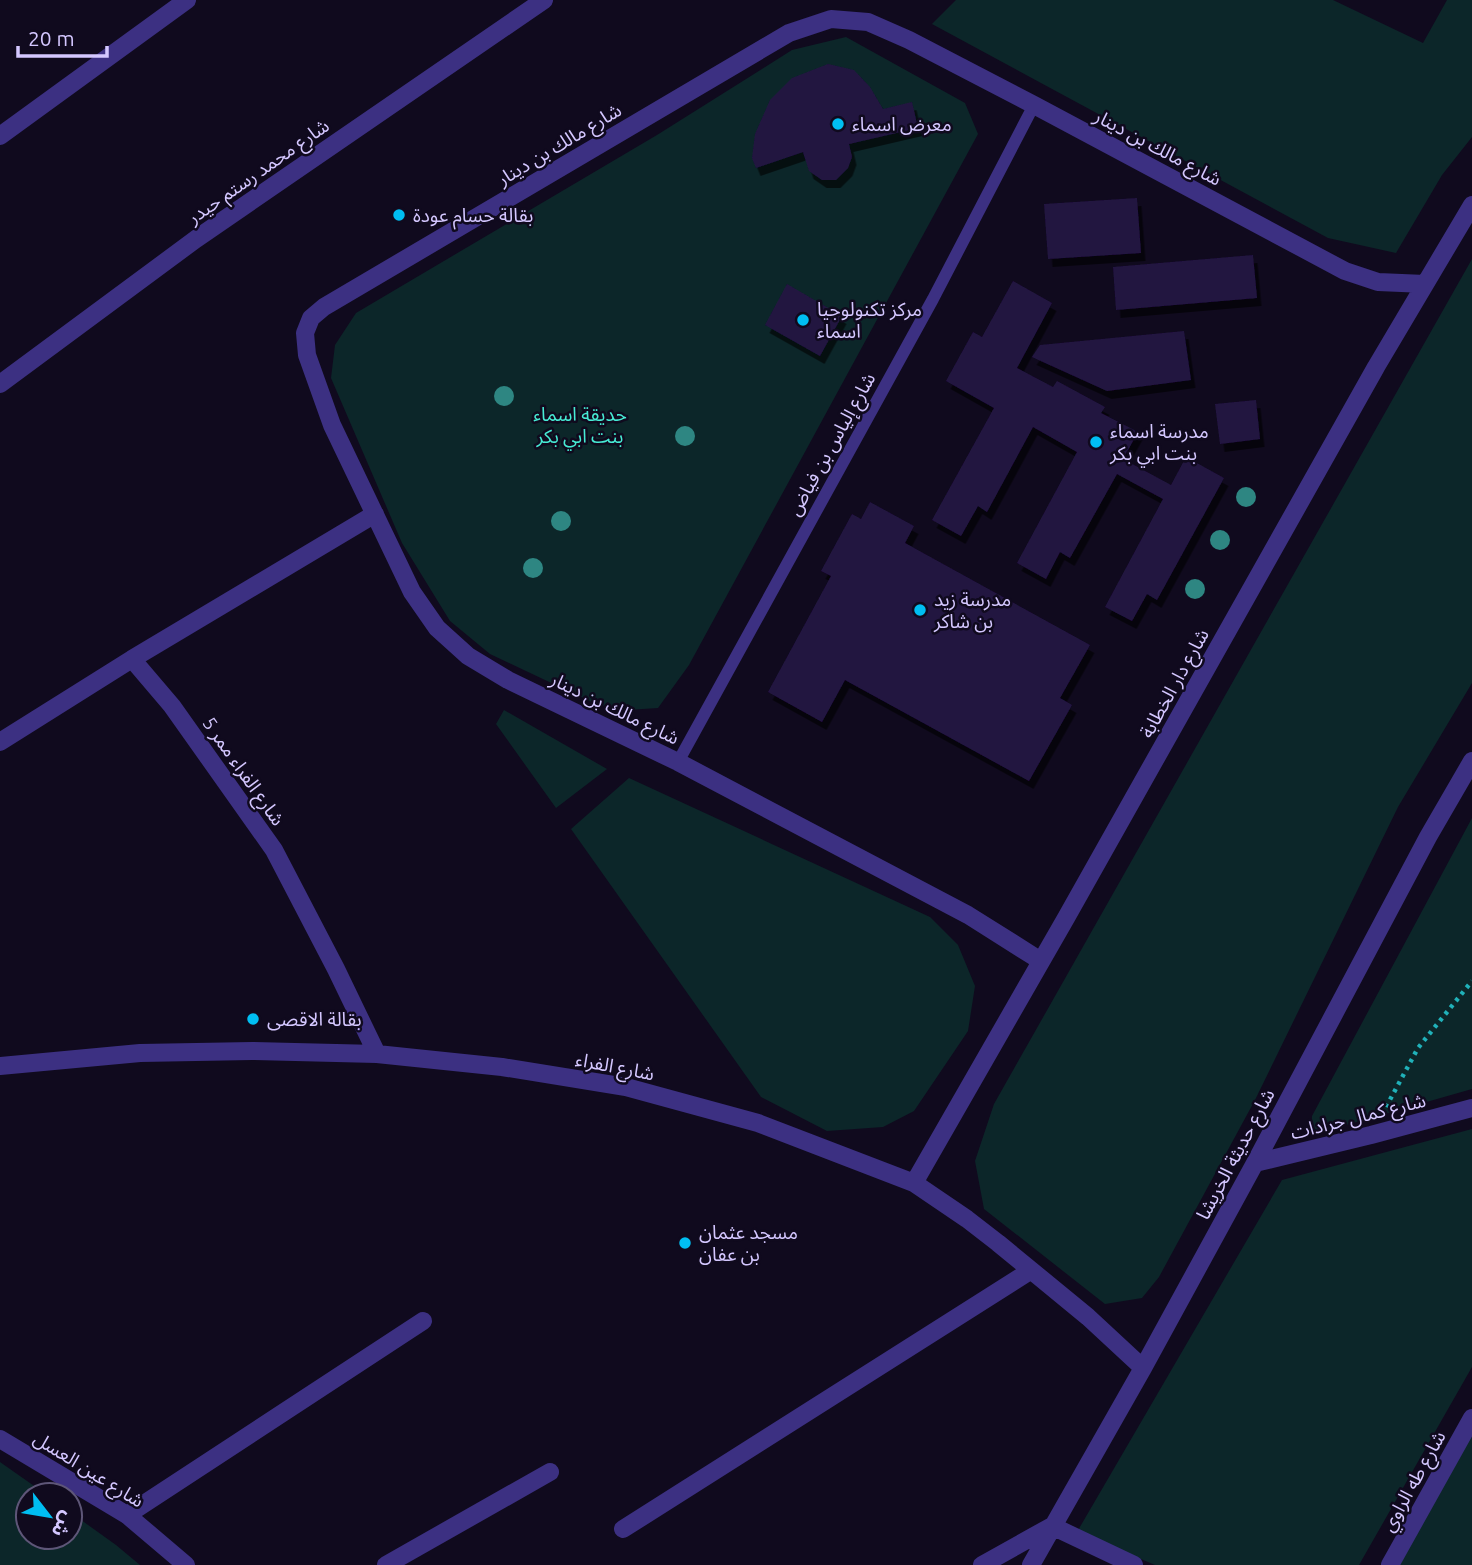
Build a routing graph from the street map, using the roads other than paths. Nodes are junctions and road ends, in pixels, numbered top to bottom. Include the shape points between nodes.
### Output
1 (187, 0) edge
2 (544, 0) edge
3 (1034, 105) junction
4 (0, 136) edge
5 (1472, 205) edge
6 (1425, 285) junction
7 (0, 384) edge
8 (375, 514) junction
9 (132, 659) junction
10 (0, 742) edge
11 (1472, 761) edge
12 (678, 762) junction
13 (1041, 961) junction
14 (377, 1055) junction
15 (0, 1066) edge
16 (1472, 1108) edge
17 (1255, 1163) junction
18 (914, 1182) junction
19 (1030, 1271) junction
20 (423, 1321) dead end
21 (1143, 1368) junction
22 (1472, 1418) edge
23 (0, 1439) edge
24 (550, 1472) dead end
25 (127, 1515) junction
26 (1052, 1526) junction
27 (623, 1529) dead end
28 (186, 1565) edge
29 (386, 1565) edge
30 (982, 1565) edge
31 (1031, 1565) edge
32 (1134, 1565) edge
33 (1390, 1565) edge

1 - 4 street
2 - 7 street, شارع محمد رستم حيدر via 196,239
3 - 6 street, شارع مالك بن دينار via 1345,271 1378,282
3 - 8 street, شارع مالك بن دينار via 868,22 831,19 789,33 324,307 311,318 305,333 307,355 332,425
3 - 12 lane, شارع إلياس بن فياض via 933,299
5 - 6 street, شارع دار الخطابة
6 - 13 street, شارع دار الخطابة
8 - 9 street
8 - 12 street, شارع مالك بن دينار via 412,592 437,628 468,656
9 - 10 street
9 - 14 street, شارع الفراء ممر 5 via 172,706 274,850
11 - 17 street, شارع حديثة الخريشا
12 - 13 street, شارع مالك بن دينار via 968,915
13 - 18 street, شارع دار الخطابة
14 - 15 street, شارع الفراء via 140,1053
14 - 18 street, شارع الفراء via 502,1067 626,1087 758,1123
16 - 17 street, شارع كمال جرادات
17 - 21 street, شارع حديثة الخريشا
18 - 19 street, شارع الفراء
19 - 21 street, شارع الفراء
19 - 27 street
20 - 25 street
21 - 26 street, شارع حديثة الخريشا
22 - 33 street, شارع طه الراوي
23 - 25 street, شارع عين العسل
24 - 29 street
25 - 28 street, شارع عين العسل
26 - 30 street
26 - 31 street, شارع حديثة الخريشا
26 - 32 street

